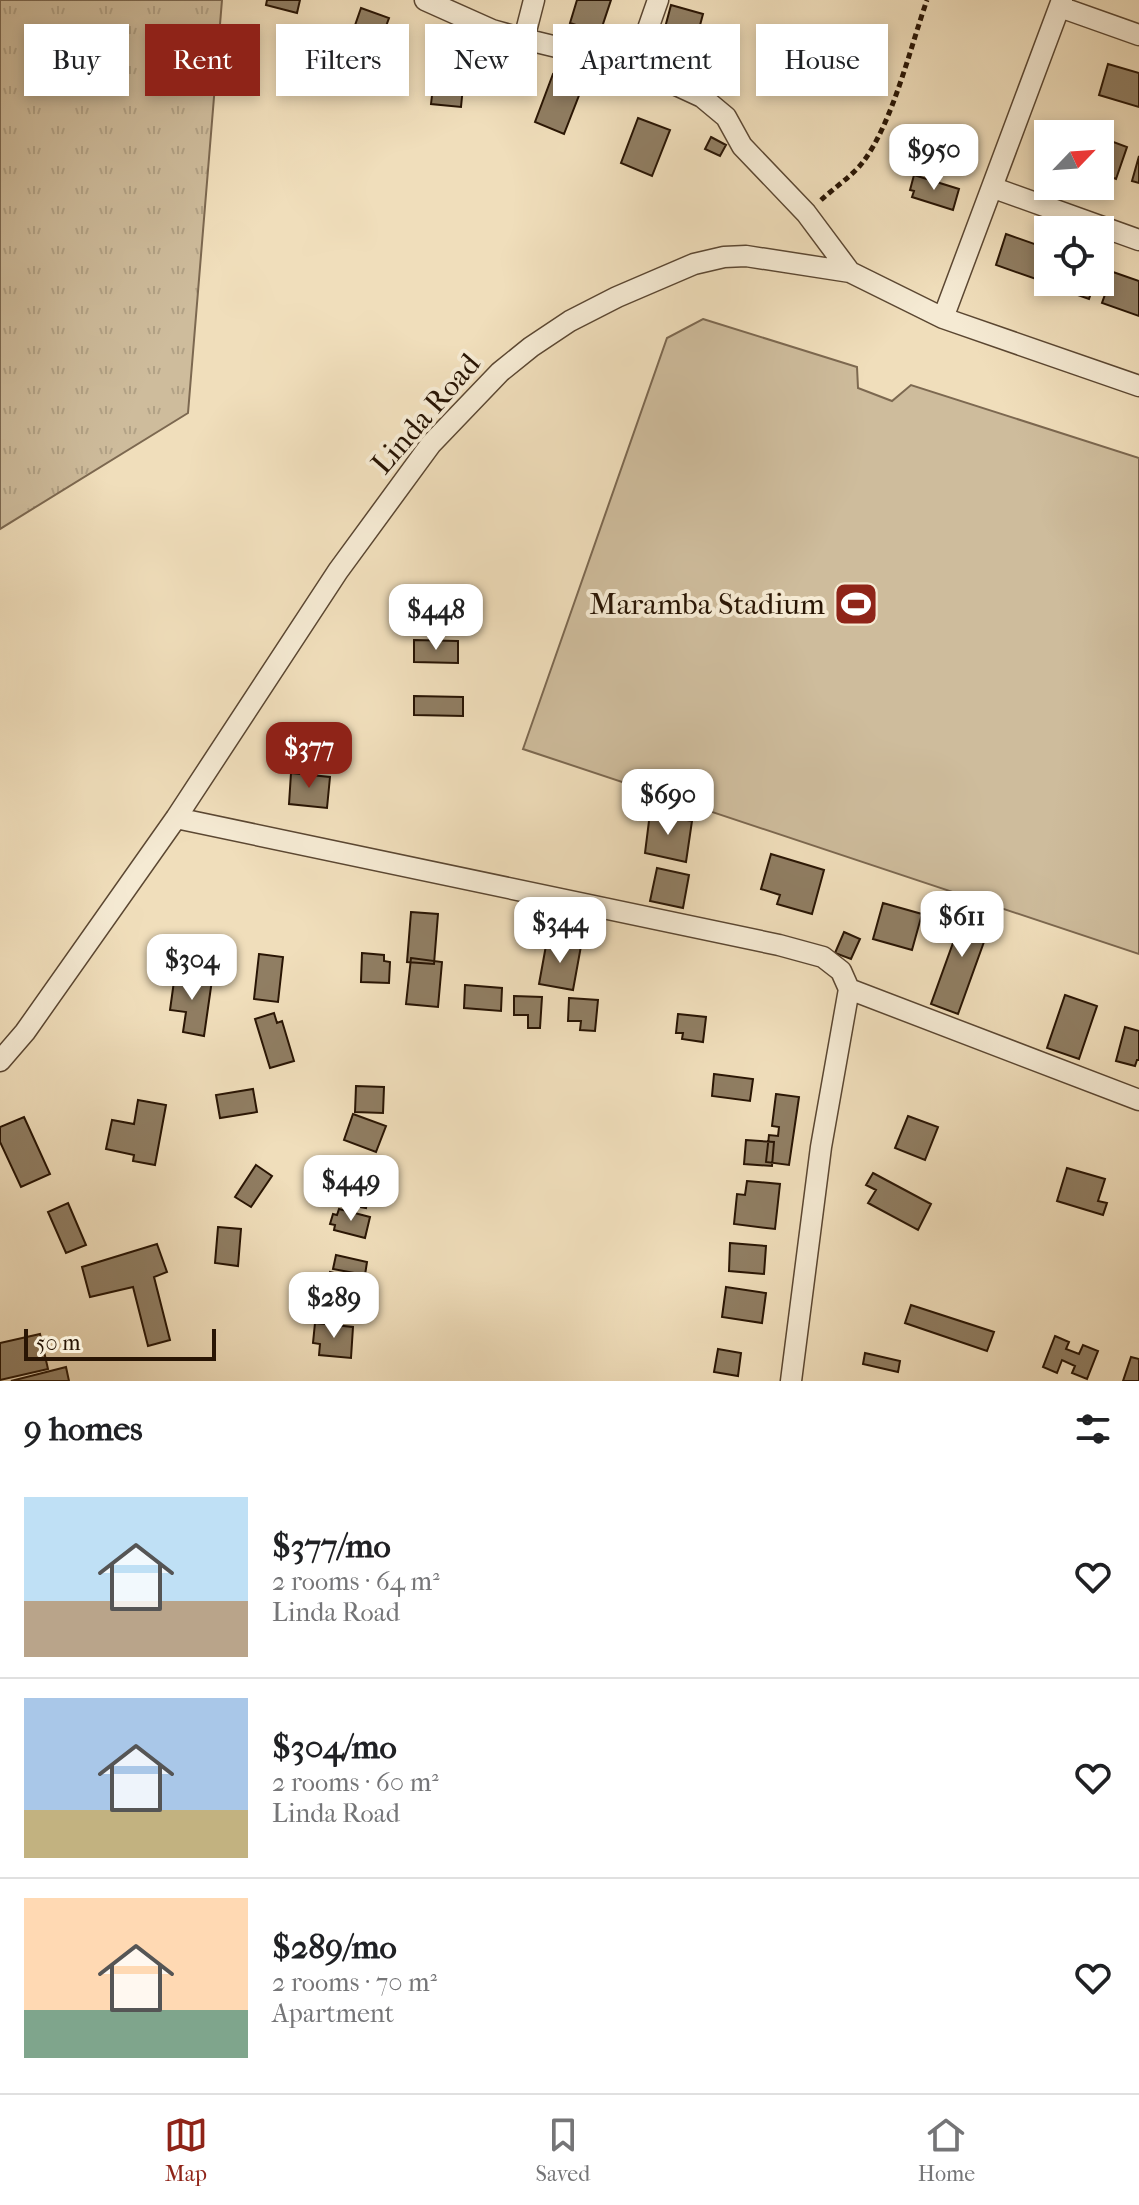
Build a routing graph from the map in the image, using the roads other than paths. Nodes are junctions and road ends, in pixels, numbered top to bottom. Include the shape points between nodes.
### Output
1 (425, 0) edge
2 (534, 0) edge
3 (658, 0) edge
4 (1061, 3) edge
5 (479, 24) edge
6 (528, 24) edge
7 (650, 24) edge
8 (1139, 35) edge
9 (700, 96) edge
10 (994, 188) junction
11 (1139, 240) edge
12 (850, 272) junction
13 (943, 318) junction
14 (1139, 386) edge
15 (176, 818) junction
16 (849, 989) junction
17 (0, 1061) edge
18 (1139, 1100) edge
19 (791, 1381) edge

1 - 5 street
2 - 6 street
3 - 7 street
4 - 8 street
4 - 10 street
9 - 12 street via 726,117 742,146 806,213
10 - 11 street
10 - 13 street
12 - 13 street, Linda Road
12 - 15 street, Linda Road via 746,256 694,264 570,321 500,372 431,444 338,571
13 - 14 street, Linda Road
15 - 16 street via 779,945 823,957 841,971
15 - 17 street, Linda Road
16 - 18 street
16 - 19 street via 821,1147

